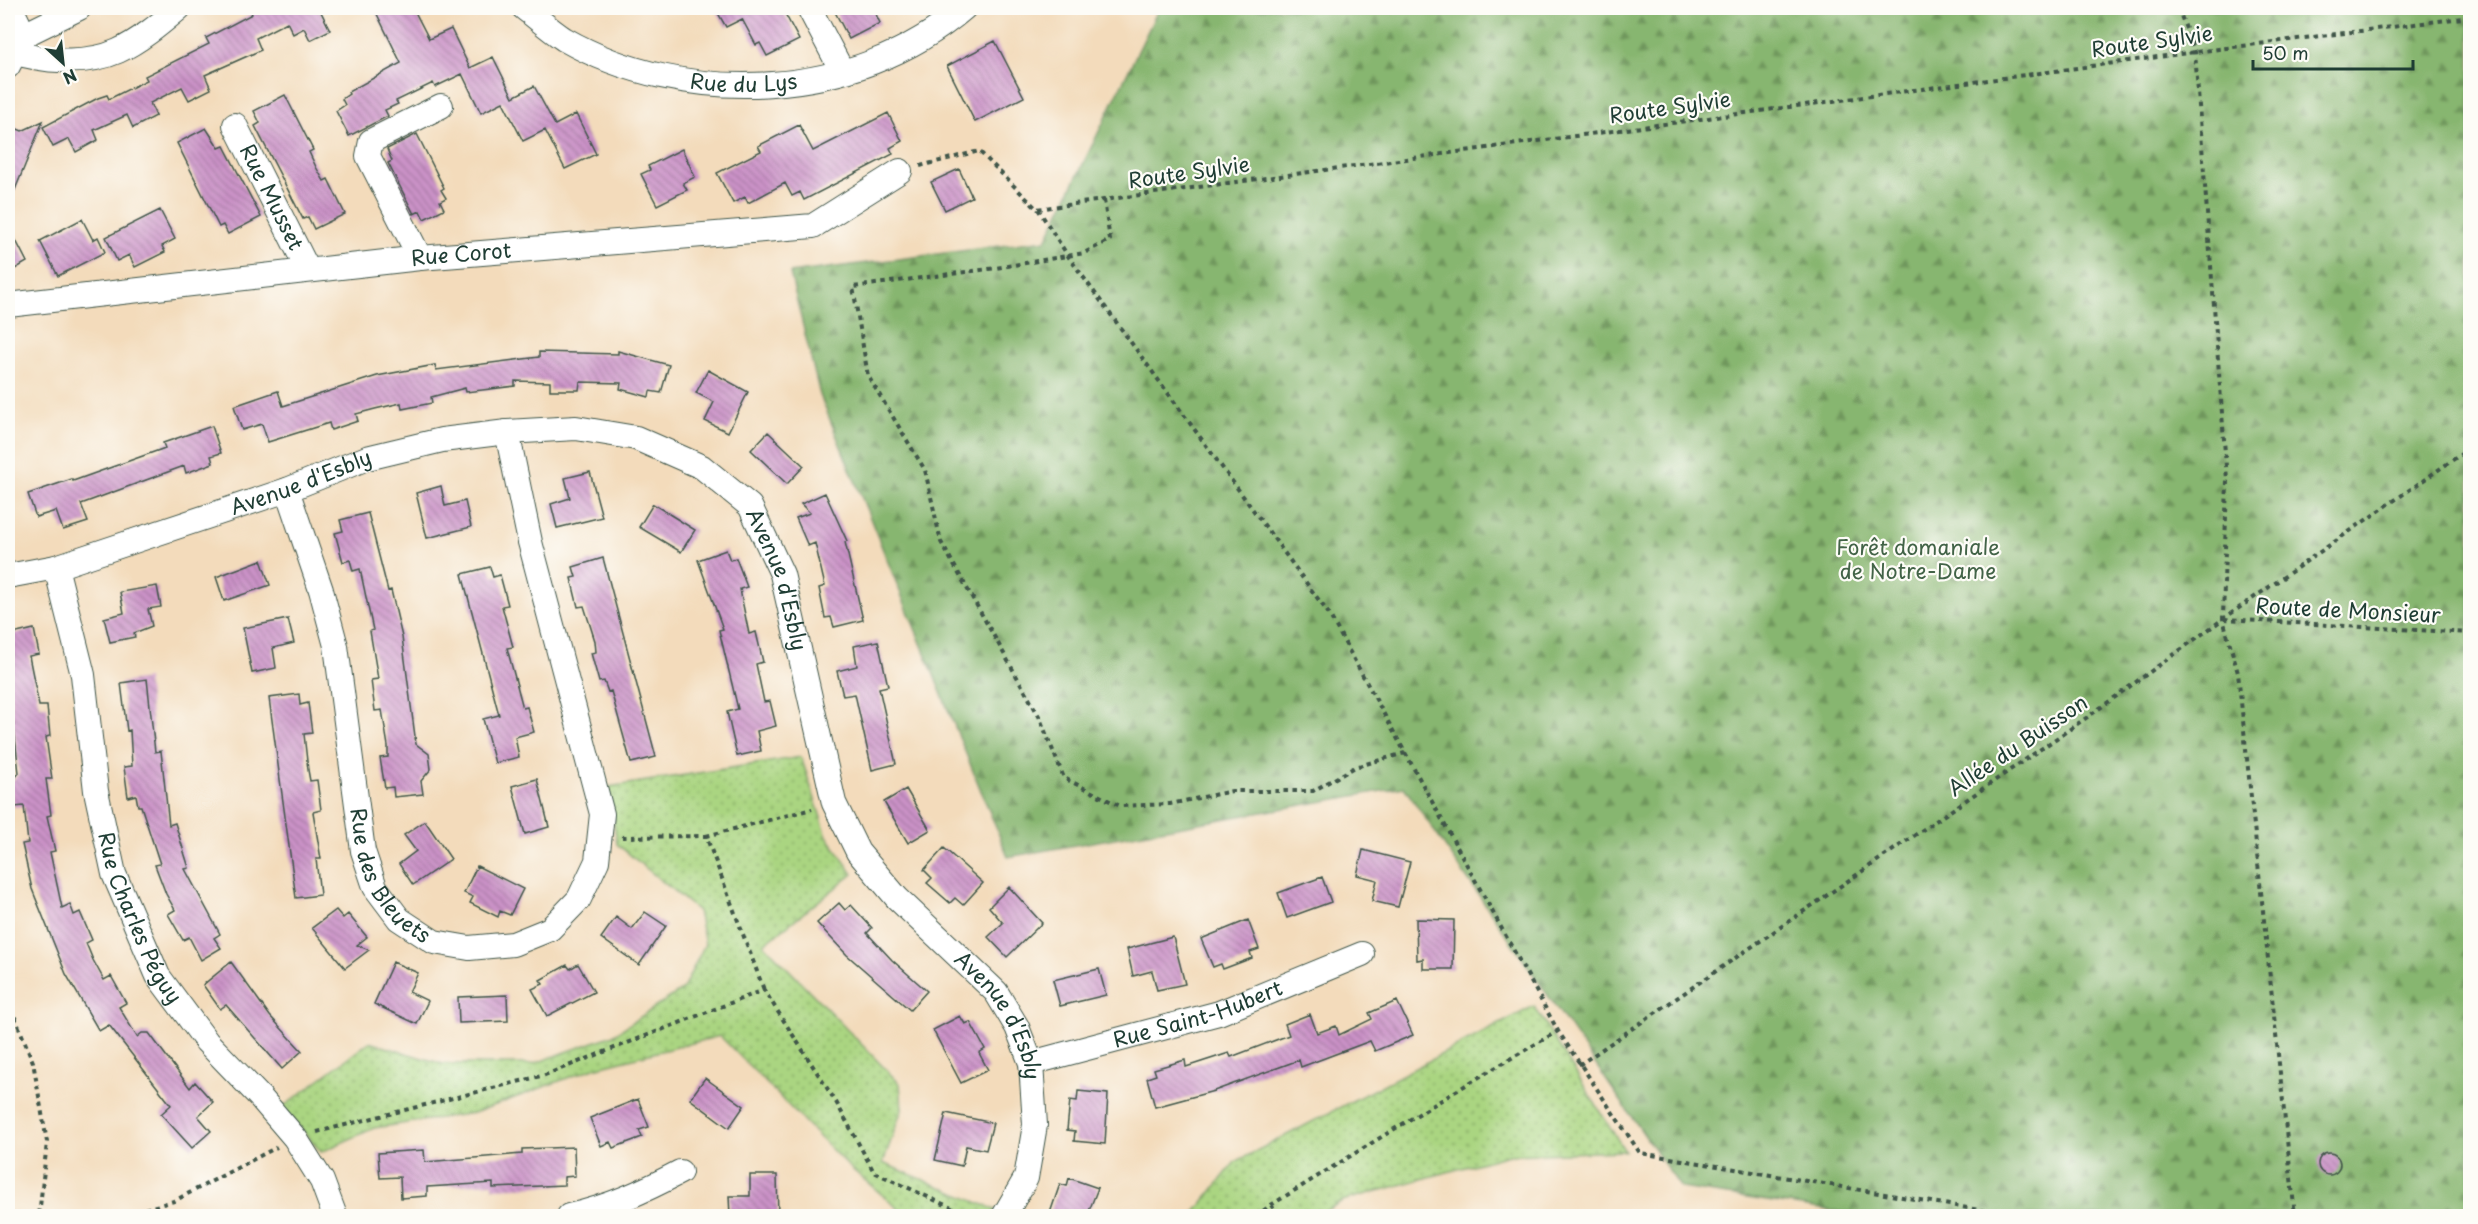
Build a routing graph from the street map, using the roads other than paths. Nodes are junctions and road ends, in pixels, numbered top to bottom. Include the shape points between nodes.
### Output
1 (11, 8) edge
2 (79, 8) edge
3 (179, 8) edge
4 (524, 8) edge
5 (809, 8) edge
6 (964, 8) edge
7 (14, 51) edge
8 (842, 71) junction
9 (441, 106) dead end
10 (235, 125) dead end
11 (900, 171) road end
12 (420, 258) junction
13 (308, 270) junction
14 (8, 304) edge
15 (507, 432) junction
16 (287, 490) junction
17 (56, 567) junction
18 (8, 576) edge
19 (1362, 954) dead end
20 (1031, 1063) junction
21 (681, 1172) dead end
22 (335, 1216) edge
23 (569, 1216) edge
24 (1004, 1216) edge

1 - 7 street
2 - 7 street
3 - 7 street via 118,51 75,62
4 - 8 street, Rue du Lys via 563,38 620,63 672,79 729,85 788,84
5 - 8 street
6 - 8 street, Rue du Lys via 898,51
9 - 12 street via 371,141 368,156
10 - 13 street, Rue Musset
11 - 12 street, Rue Corot via 813,226
12 - 13 street, Rue Corot
13 - 14 street, Rue Corot
15 - 16 street, Avenue d'Esbly via 442,440 368,458
15 - 16 street, Rue des Bleuets via 530,542 602,814 597,861 579,899 550,929 513,944 469,948 434,942 399,919 375,887 363,851 336,646
15 - 20 street, Avenue d'Esbly via 576,428 636,438 702,467 750,506 782,574 834,803 858,852 897,898 996,992
16 - 17 street, Avenue d'Esbly
17 - 18 street, Avenue d'Esbly
17 - 22 street, Rue Charles Péguy via 83,675 96,791 114,874 158,976 207,1042 295,1138 322,1181
19 - 20 street, Rue Saint-Hubert via 1219,1013
20 - 24 street, Avenue d'Esbly via 1035,1125 1026,1178
21 - 23 street via 599,1209

